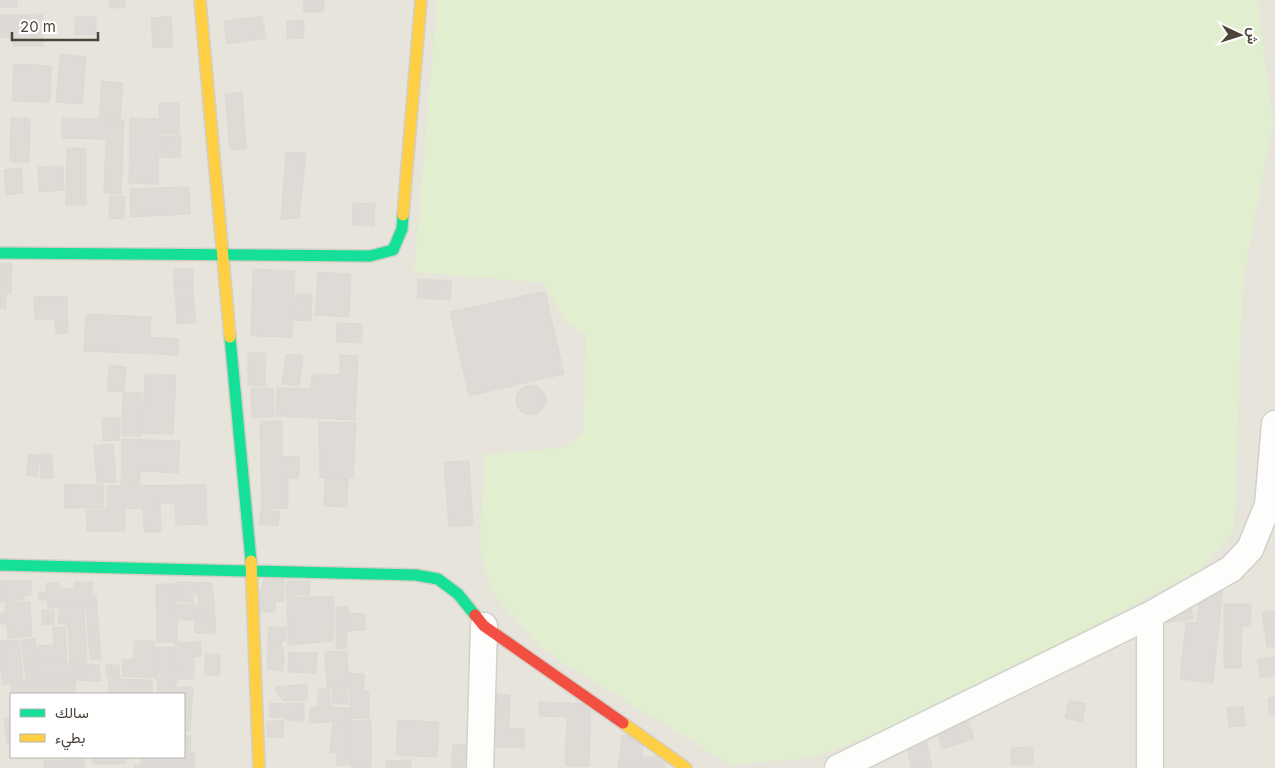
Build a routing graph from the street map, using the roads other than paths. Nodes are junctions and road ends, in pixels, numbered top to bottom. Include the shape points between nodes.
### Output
1 (200, 0) edge
2 (422, 0) edge
3 (0, 253) edge
4 (222, 255) junction
5 (1275, 424) edge
6 (1272, 505) edge
7 (0, 565) edge
8 (252, 572) junction
9 (1150, 615) junction
10 (484, 626) junction
11 (259, 768) edge
12 (480, 768) edge
13 (686, 768) edge
14 (838, 768) edge
15 (1150, 768) edge

1 - 4 street
2 - 4 street via 402,229 393,250 370,256
3 - 4 street
4 - 8 street
5 - 6 street
6 - 9 street via 1250,549 1231,569
7 - 8 street
8 - 10 street via 416,575 438,579 458,594
8 - 11 street
9 - 14 street
9 - 15 street
10 - 12 street
10 - 13 street

